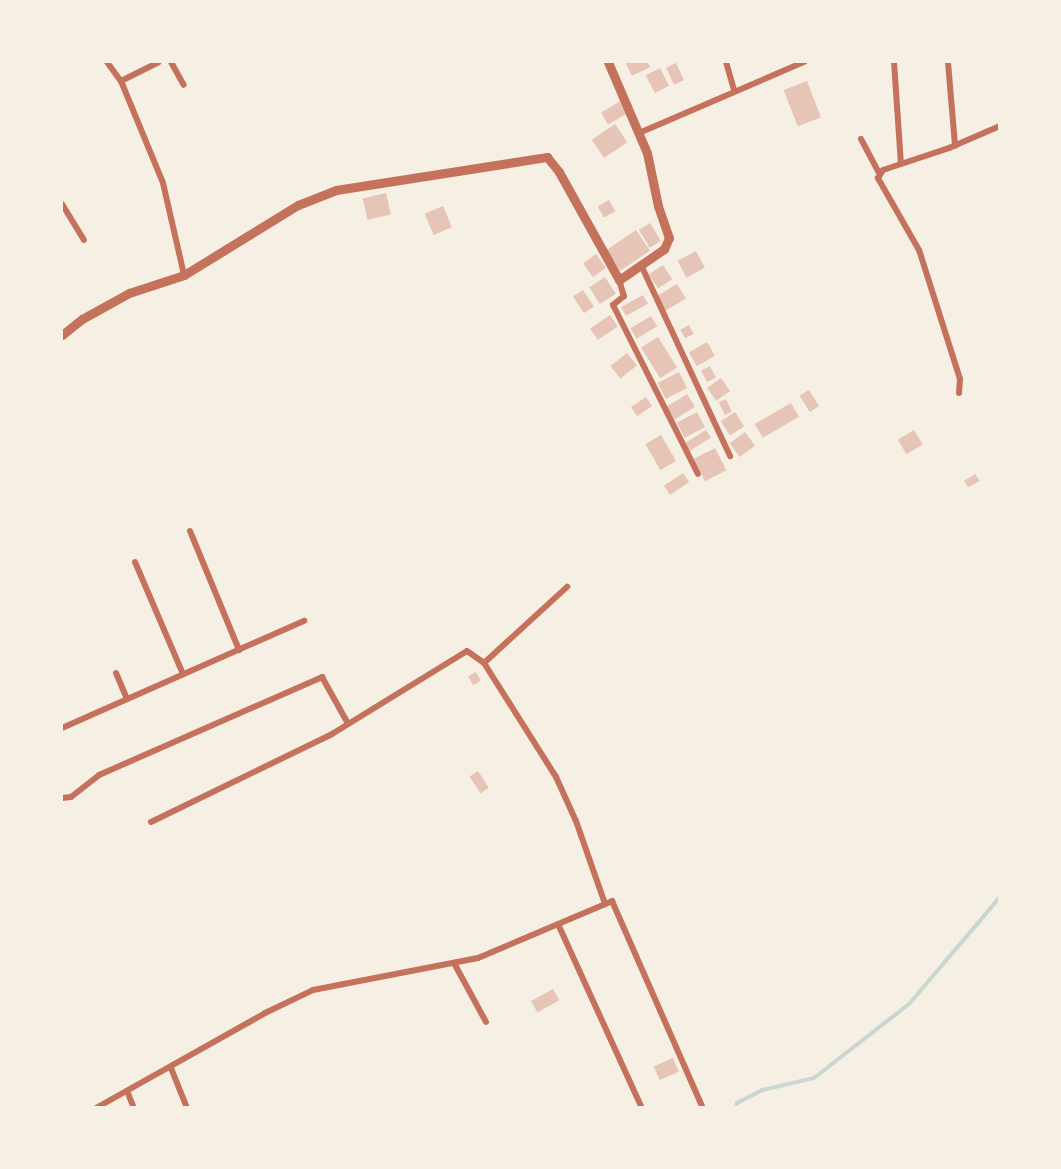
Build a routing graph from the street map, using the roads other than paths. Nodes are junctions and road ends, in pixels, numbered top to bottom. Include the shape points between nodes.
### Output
1 (107, 62) edge
2 (159, 62) edge
3 (171, 62) edge
4 (608, 62) edge
5 (726, 62) edge
6 (804, 62) edge
7 (894, 62) edge
8 (948, 62) edge
9 (121, 81) junction
10 (184, 85) dead end
11 (734, 90) junction
12 (999, 126) edge
13 (639, 133) junction
14 (861, 139) dead end
15 (956, 146) junction
16 (901, 164) junction
17 (879, 173) junction
18 (62, 204) edge
19 (84, 240) dead end
20 (641, 265) junction
21 (184, 275) junction
22 (619, 280) junction
23 (62, 335) edge
24 (959, 393) dead end
25 (730, 456) dead end
26 (698, 474) dead end
27 (190, 531) dead end
28 (135, 562) dead end
29 (567, 587) dead end
30 (304, 621) dead end
31 (239, 650) junction
32 (484, 663) junction
33 (116, 673) dead end
34 (183, 674) junction
35 (127, 699) junction
36 (347, 722) junction
37 (62, 728) edge
38 (62, 798) edge
39 (151, 822) dead end
40 (605, 904) junction
41 (558, 924) junction
42 (454, 963) junction
43 (486, 1022) dead end
44 (171, 1068) junction
45 (127, 1091) junction
46 (96, 1107) edge
47 (134, 1107) edge
48 (187, 1107) edge
49 (642, 1107) edge
50 (703, 1107) edge

1 - 9 street
2 - 9 street
3 - 10 street
4 - 13 street
5 - 11 street
6 - 11 street
7 - 16 street
8 - 15 street
9 - 21 street via 163,183
11 - 13 street
12 - 15 street
13 - 20 street via 669,238 664,249
14 - 17 street
15 - 16 street
16 - 17 street
17 - 24 street via 883,188 919,250 960,379
18 - 19 street
20 - 22 street
20 - 25 street
21 - 22 street via 298,205 336,190 547,157
21 - 23 street via 129,293
22 - 26 street via 624,296 613,305
27 - 31 street
28 - 34 street
29 - 32 street
30 - 31 street
31 - 34 street
32 - 36 street via 467,651
32 - 40 street via 556,777
33 - 35 street
34 - 35 street
35 - 37 street
36 - 38 street via 322,677 99,775 71,797
36 - 39 street via 332,734
40 - 41 street
40 - 50 street via 612,901
41 - 42 street via 478,958
41 - 49 street
42 - 43 street
42 - 44 street via 313,990
44 - 45 street
44 - 48 street
45 - 46 street
45 - 47 street

